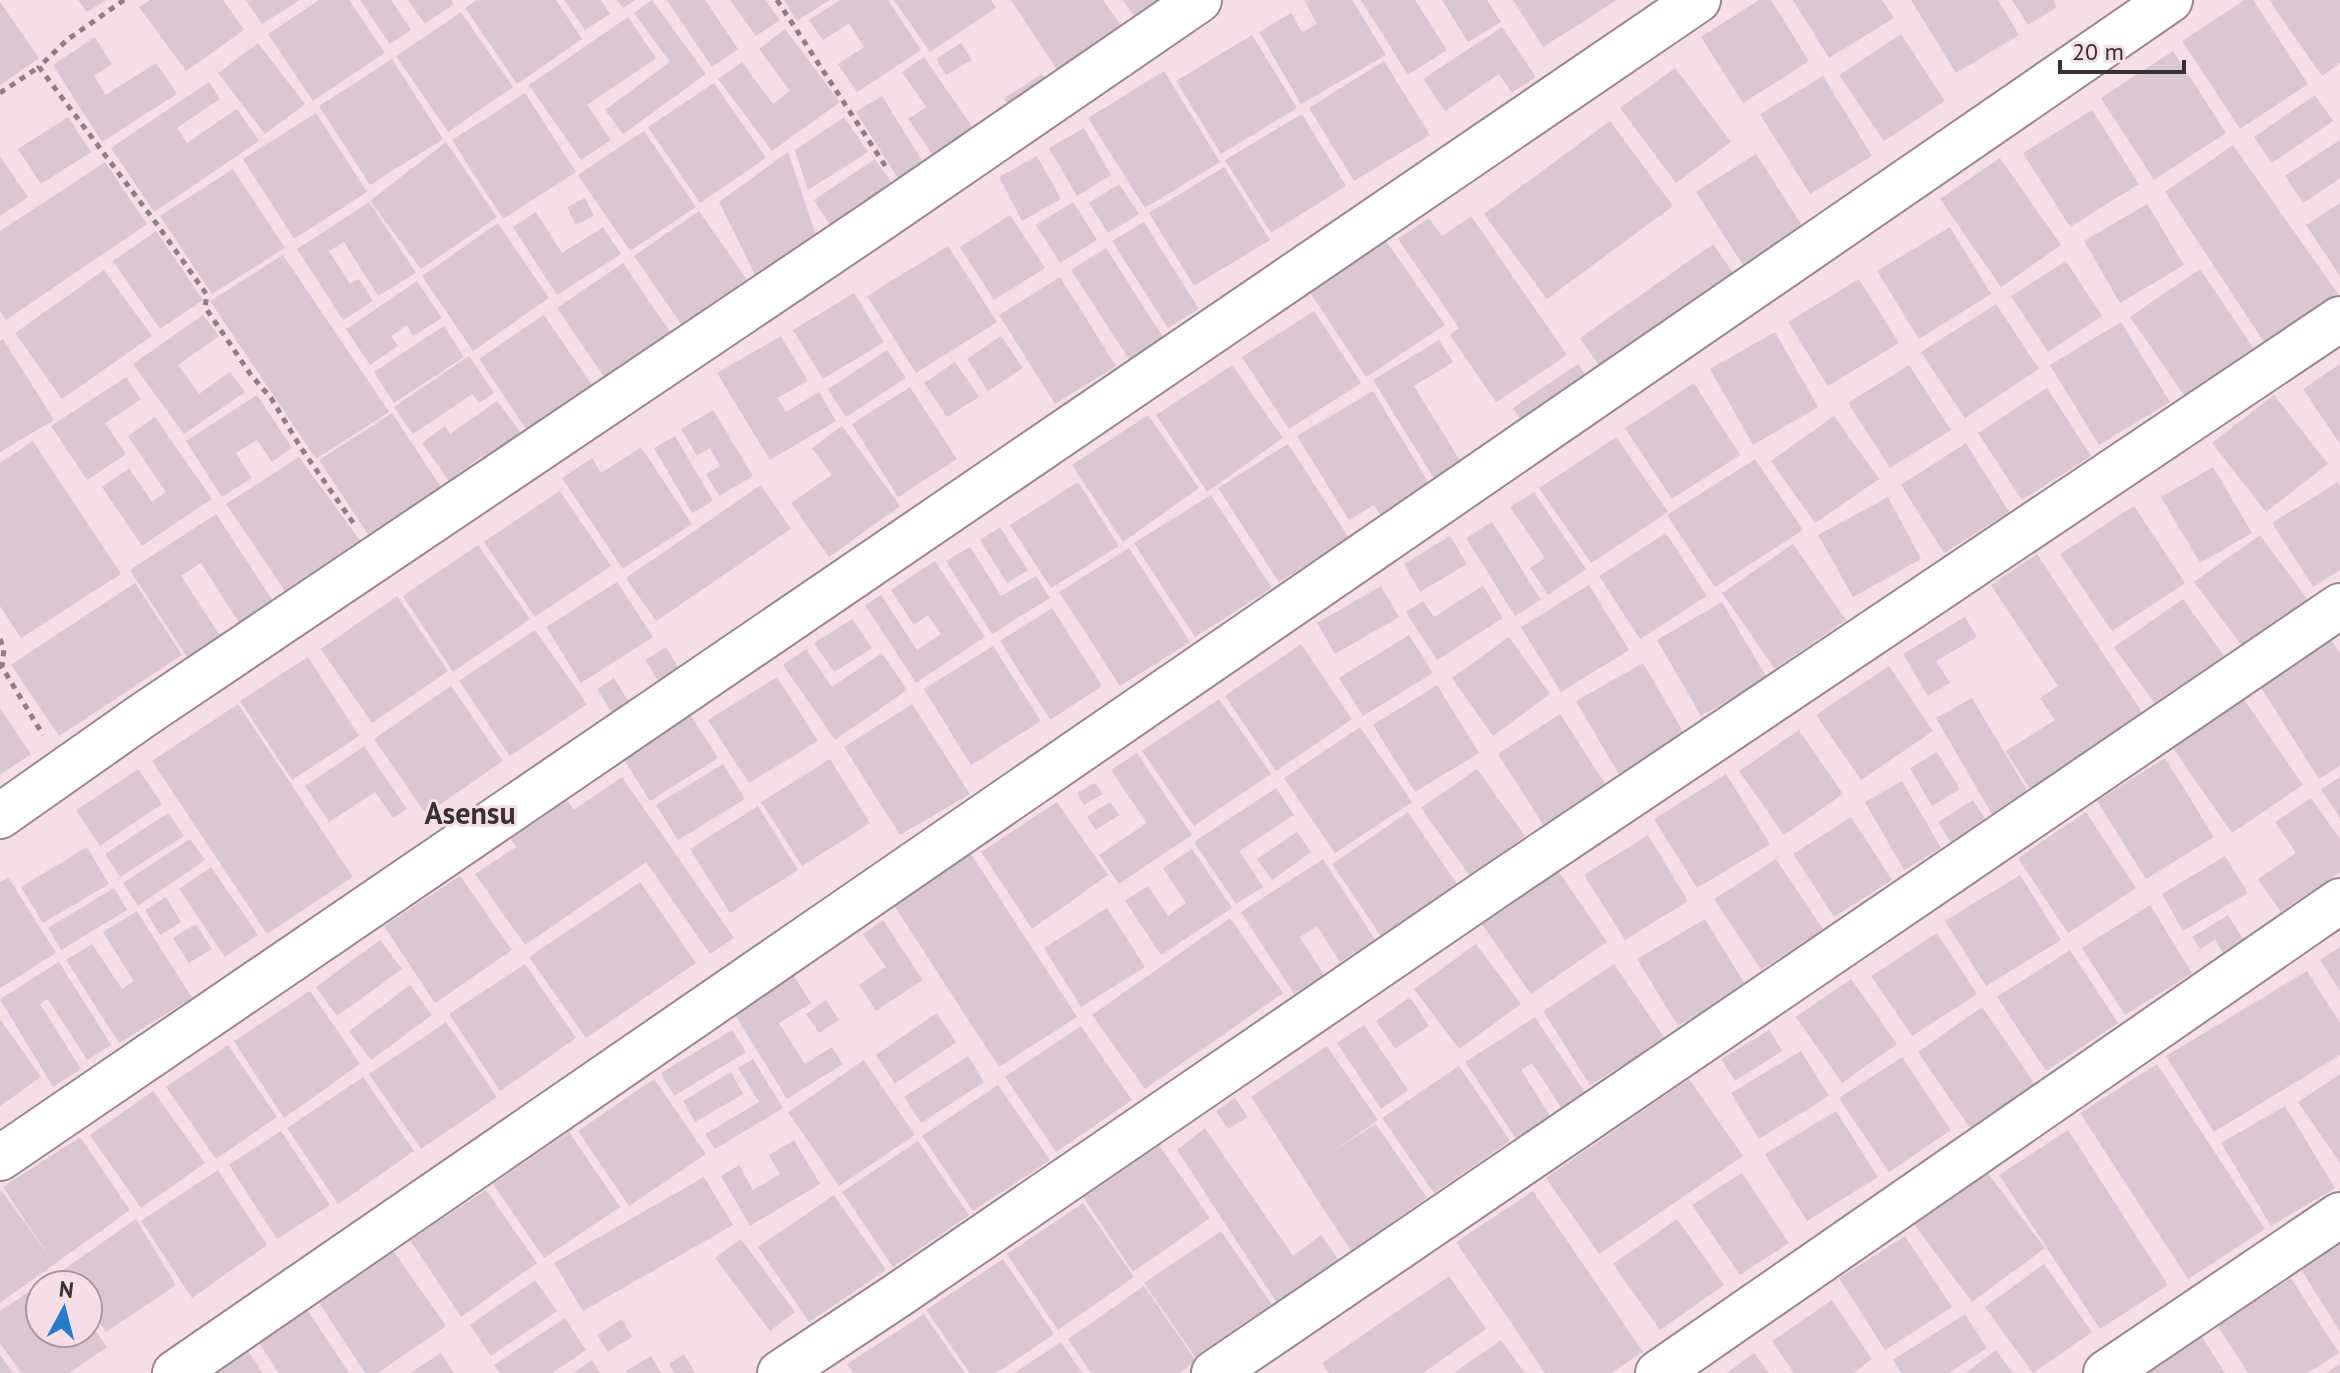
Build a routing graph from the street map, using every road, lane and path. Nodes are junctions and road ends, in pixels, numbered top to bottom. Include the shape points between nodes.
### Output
1 (124, 0) edge
2 (777, 0) edge
3 (1199, 0) edge
4 (1698, 0) edge
5 (2170, 0) edge
6 (39, 67) junction
7 (0, 93) edge
8 (908, 199) junction
9 (2340, 319) edge
10 (377, 557) junction
11 (2340, 606) edge
12 (0, 639) edge
13 (63, 770) junction
14 (0, 816) edge
15 (2340, 901) edge
16 (0, 1158) edge
17 (2340, 1215) edge
18 (175, 1373) edge
19 (780, 1373) edge
20 (1214, 1373) edge
21 (1658, 1373) edge
22 (2106, 1373) edge

1 - 6 path
2 - 8 path
3 - 8 street
4 - 16 street
5 - 18 street
6 - 7 path
6 - 10 path via 207,295 205,307
8 - 10 street
9 - 19 street
10 - 13 street
11 - 20 street
12 - 13 path via 2,667
13 - 14 street
15 - 21 street
17 - 22 street

